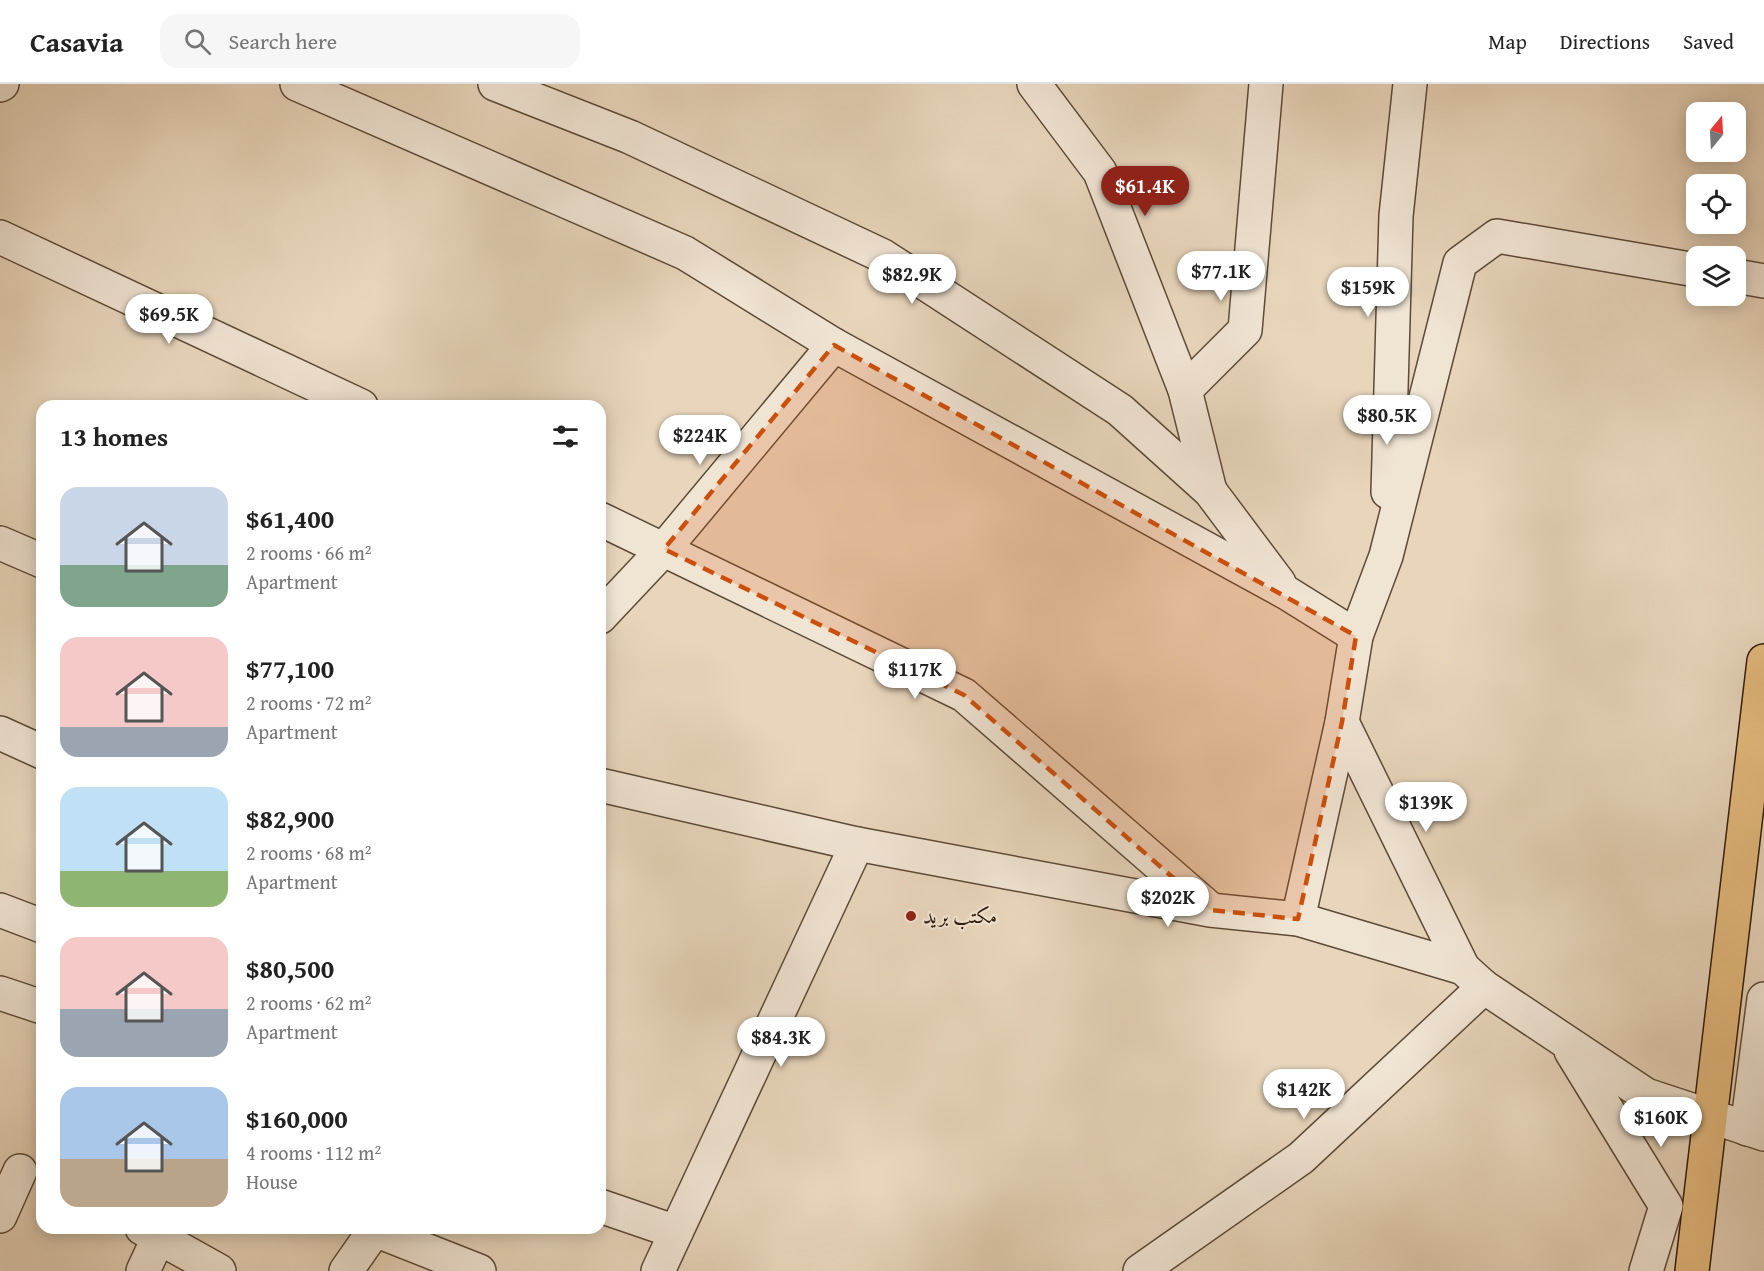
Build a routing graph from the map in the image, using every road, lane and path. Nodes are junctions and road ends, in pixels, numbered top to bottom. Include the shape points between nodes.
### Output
1 (495, 84) edge
2 (1266, 84) edge
3 (1410, 84) edge
4 (311, 86) edge
5 (1031, 88) edge
6 (0, 237) edge
7 (1686, 268) edge
8 (1746, 278) edge
9 (1764, 281) edge
10 (834, 345) junction
11 (1185, 390) junction
12 (347, 400) edge
13 (1209, 491) junction
14 (606, 522) edge
15 (0, 543) edge
16 (664, 549) junction
17 (1386, 556) junction
18 (36, 558) edge
19 (1287, 593) junction
20 (606, 611) edge
21 (1356, 636) junction
22 (1764, 660) edge
23 (1342, 722) junction
24 (0, 733) edge
25 (36, 749) edge
26 (606, 786) edge
27 (857, 844) junction
28 (0, 910) edge
29 (1210, 910) junction
30 (1298, 919) junction
31 (36, 924) edge
32 (1473, 977) junction
33 (0, 993) edge
34 (1764, 999) edge
35 (36, 1005) edge
36 (1565, 1041) junction
37 (1710, 1117) junction
38 (1756, 1131) edge
39 (21, 1171) edge
40 (606, 1208) edge
41 (0, 1216) edge
42 (676, 1232) junction
43 (154, 1234) edge
44 (160, 1234) edge
45 (372, 1234) edge
46 (388, 1234) edge
47 (143, 1271) edge
48 (219, 1271) edge
49 (346, 1271) edge
50 (479, 1271) edge
51 (658, 1271) edge
52 (1140, 1271) edge
53 (1646, 1271) edge
54 (1692, 1271) edge

1 - 13 street via 630,137 883,256 1120,410
2 - 11 street via 1245,330
3 - 17 street via 1396,216
4 - 10 street via 686,253
5 - 11 street via 1100,172
6 - 12 street
7 - 17 street via 1497,236 1460,263
8 - 9 street
10 - 16 street
10 - 19 street
11 - 13 street
13 - 19 street
14 - 16 street
15 - 18 street
16 - 20 street
16 - 29 street via 964,695
17 - 21 street
19 - 21 street
21 - 23 street
22 - 37 main road
23 - 30 street
23 - 32 street
24 - 25 street
26 - 27 street
27 - 29 street
27 - 42 street
28 - 31 street
29 - 30 street
30 - 32 street
32 - 36 street
32 - 52 street via 1301,1158
33 - 35 street
34 - 38 street
36 - 37 street via 1646,1095
36 - 53 street via 1666,1206
37 - 38 street
37 - 54 main road
39 - 41 street
40 - 42 street
42 - 51 street
43 - 47 street
44 - 48 street
45 - 49 street
46 - 50 street

